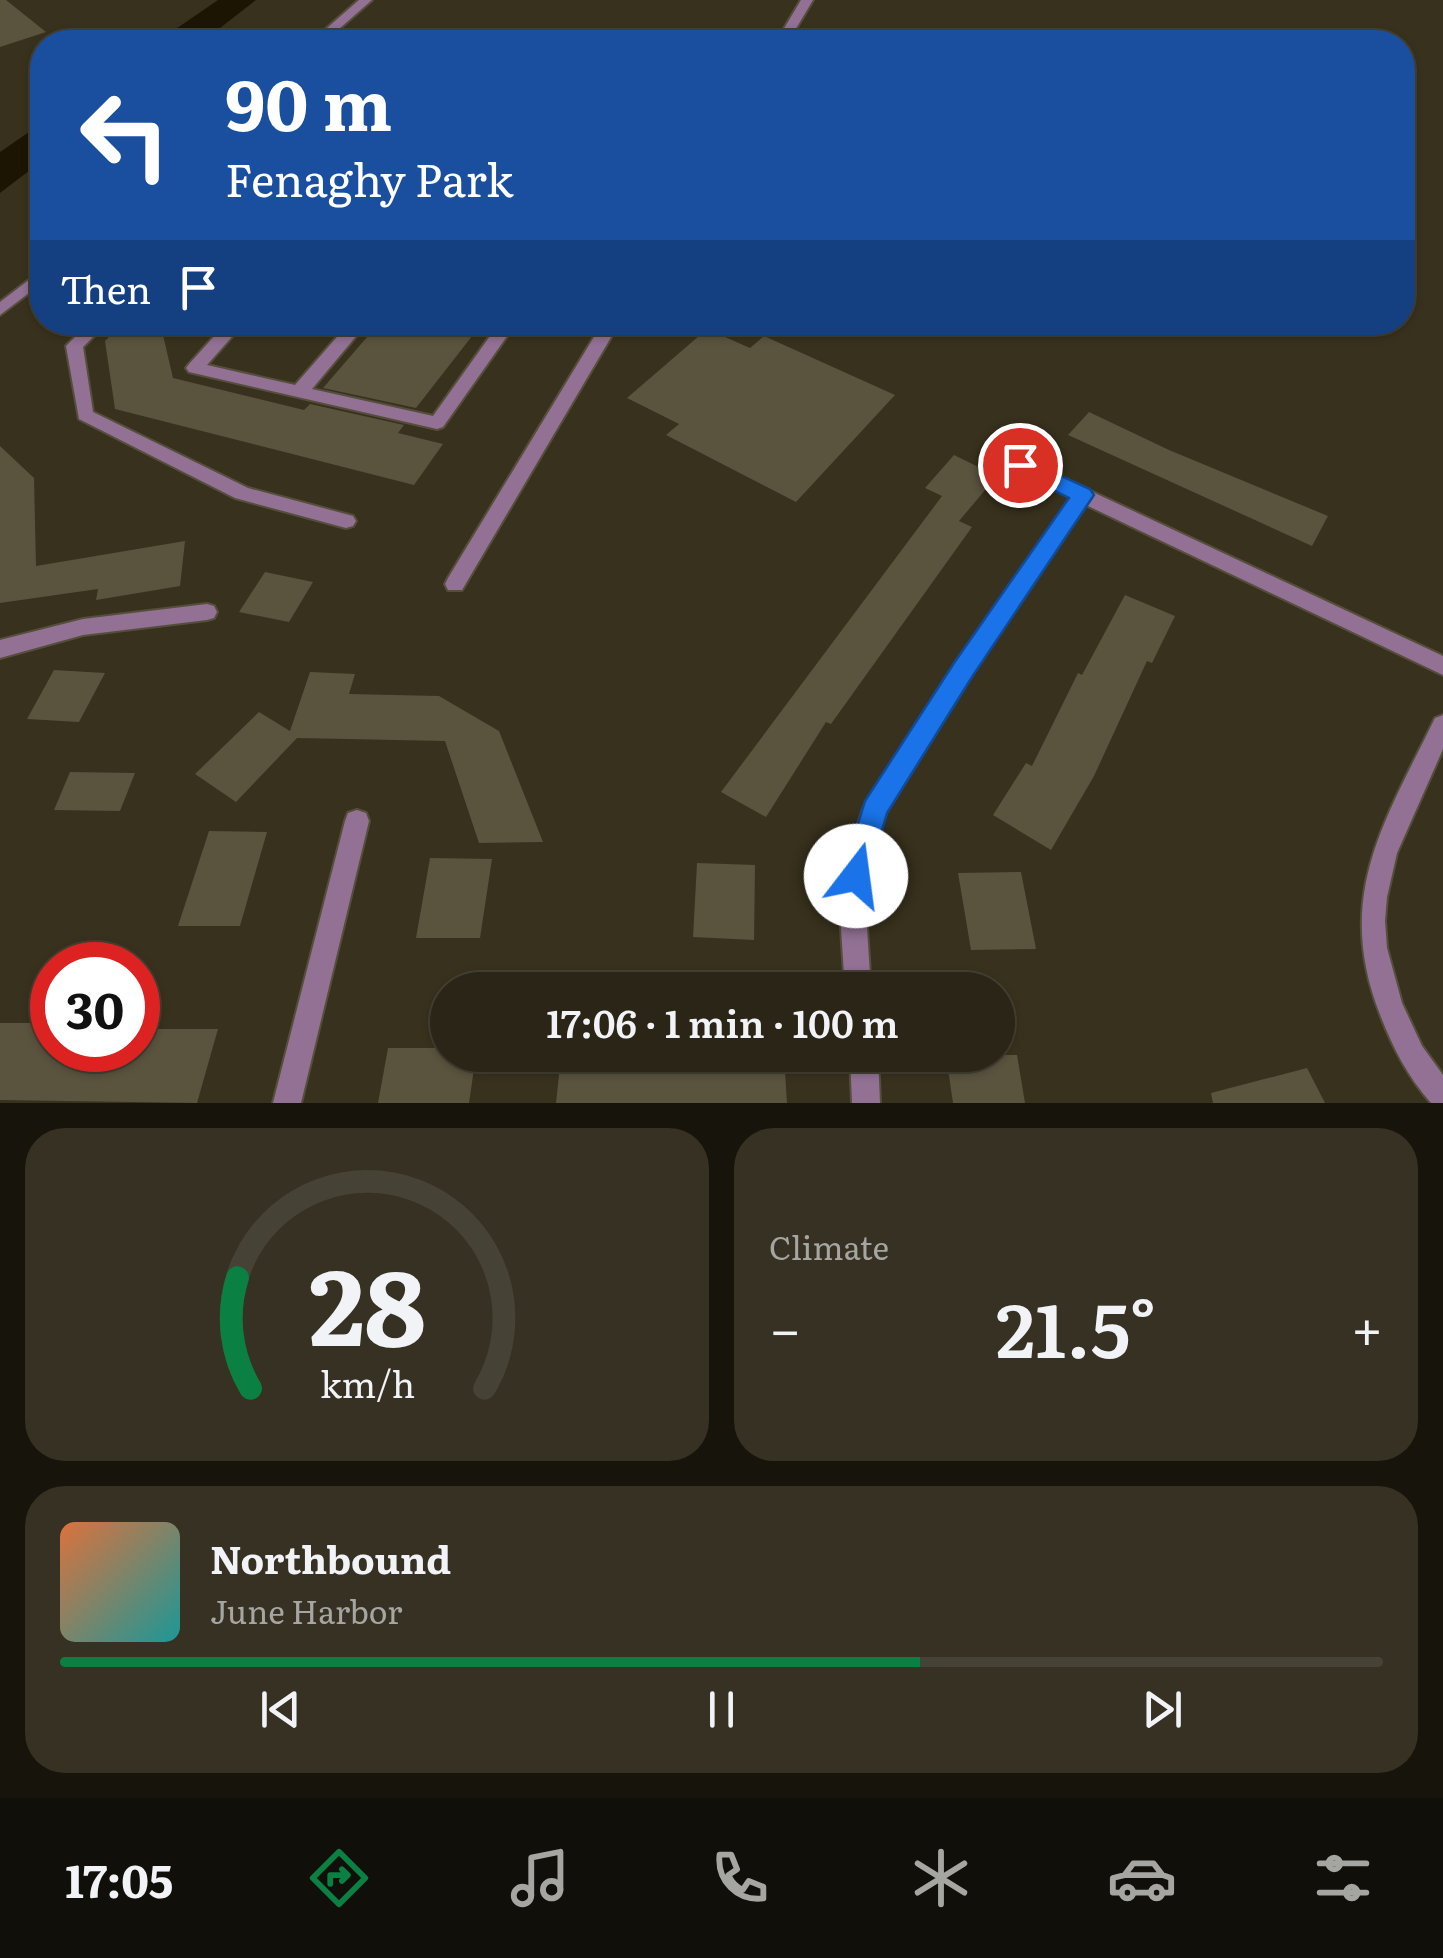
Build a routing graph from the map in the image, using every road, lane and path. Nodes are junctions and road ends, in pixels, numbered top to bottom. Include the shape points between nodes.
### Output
1 (366, 0) edge
2 (808, 0) edge
3 (331, 30) edge
4 (789, 30) edge
5 (30, 285) edge
6 (0, 310) edge
7 (86, 335) edge
8 (226, 335) edge
9 (349, 335) edge
10 (500, 335) edge
11 (604, 335) edge
12 (300, 391) junction
13 (1020, 465) dead end
14 (1083, 495) junction
15 (346, 521) dead end
16 (454, 584) dead end
17 (207, 612) dead end
18 (0, 649) edge
19 (1443, 666) edge
20 (1443, 725) edge
21 (357, 821) dead end
22 (857, 972) edge
23 (865, 1072) edge
24 (1443, 1096) edge
25 (287, 1103) edge
26 (866, 1103) edge

1 - 3 street
2 - 4 street
5 - 6 street
7 - 15 street via 74,346 85,415 242,493
8 - 12 street via 195,368
9 - 12 street
10 - 12 street via 437,423
11 - 16 street
13 - 14 street
14 - 19 street
14 - 22 street via 875,809 852,897
17 - 18 street via 83,626
20 - 24 street via 1396,827 1373,898 1378,969 1399,1033
21 - 25 street
23 - 26 street

